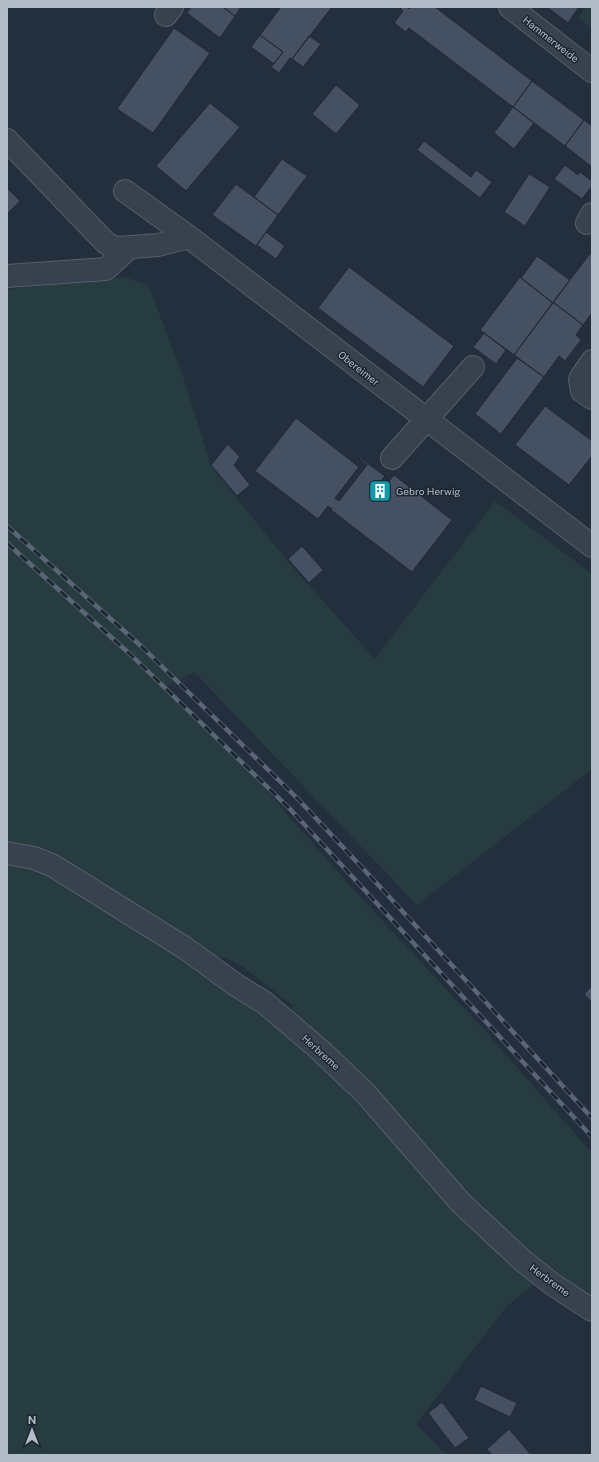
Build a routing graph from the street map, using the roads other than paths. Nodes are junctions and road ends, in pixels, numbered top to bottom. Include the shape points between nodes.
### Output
1 (510, 7) edge
2 (592, 71) edge
3 (7, 140) edge
4 (125, 191) dead end
5 (189, 237) junction
6 (130, 247) junction
7 (7, 276) edge
8 (592, 361) edge
9 (473, 367) dead end
10 (592, 398) edge
11 (427, 420) junction
12 (392, 458) dead end
13 (592, 546) edge
14 (7, 853) edge
15 (592, 1310) edge

1 - 2 street, Hammerweide
3 - 6 street via 106,243 113,247
4 - 5 street, Obereimer
5 - 6 street via 158,245
5 - 11 street, Obereimer
6 - 7 street via 106,269
8 - 10 street via 580,379 582,391
9 - 11 street
11 - 12 street
11 - 13 street, Obereimer
14 - 15 street, Herbreme via 34,858 52,865 185,948 265,1003 320,1050 365,1094 461,1203 522,1260 552,1284

